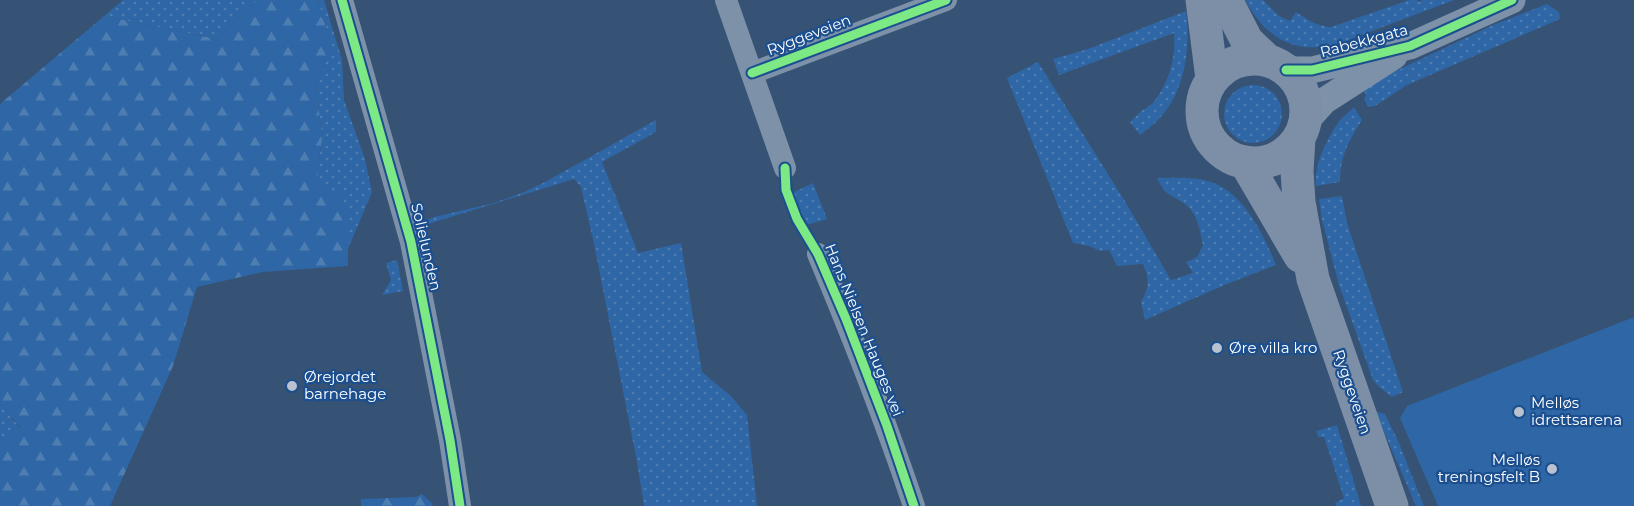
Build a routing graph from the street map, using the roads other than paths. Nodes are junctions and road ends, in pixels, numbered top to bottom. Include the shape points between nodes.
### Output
1 (342, 0) edge
2 (726, 0) edge
3 (946, 0) edge
4 (1202, 0) edge
5 (1226, 0) edge
6 (1512, 0) edge
7 (1410, 45) junction
8 (1277, 65) junction
9 (752, 73) junction
10 (1212, 79) junction
11 (1302, 130) junction
12 (1245, 162) junction
13 (785, 168) dead end
14 (818, 254) dead end
15 (1313, 279) junction
16 (460, 506) edge
17 (914, 506) edge
18 (1392, 506) edge

1 - 16 street, Solielunden via 411,242
2 - 9 street
3 - 9 street, Ryggeveien
4 - 10 main road
5 - 8 main road via 1247,40
6 - 7 street, Rabekkgata
7 - 8 street, Rabekkgata via 1312,70
7 - 11 street via 1324,101
8 - 10 main road via 1251,58 1231,64
8 - 11 main road via 1300,89 1306,106
9 - 13 street
10 - 12 main road via 1202,108 1206,132 1218,148
11 - 12 main road via 1288,150 1276,158
11 - 15 main road, Ryggeveien via 1297,171 1299,202
12 - 15 main road, Ryggeveien
14 - 17 street, Hans Nielsen Hauges vei via 883,415
15 - 18 main road, Ryggeveien

